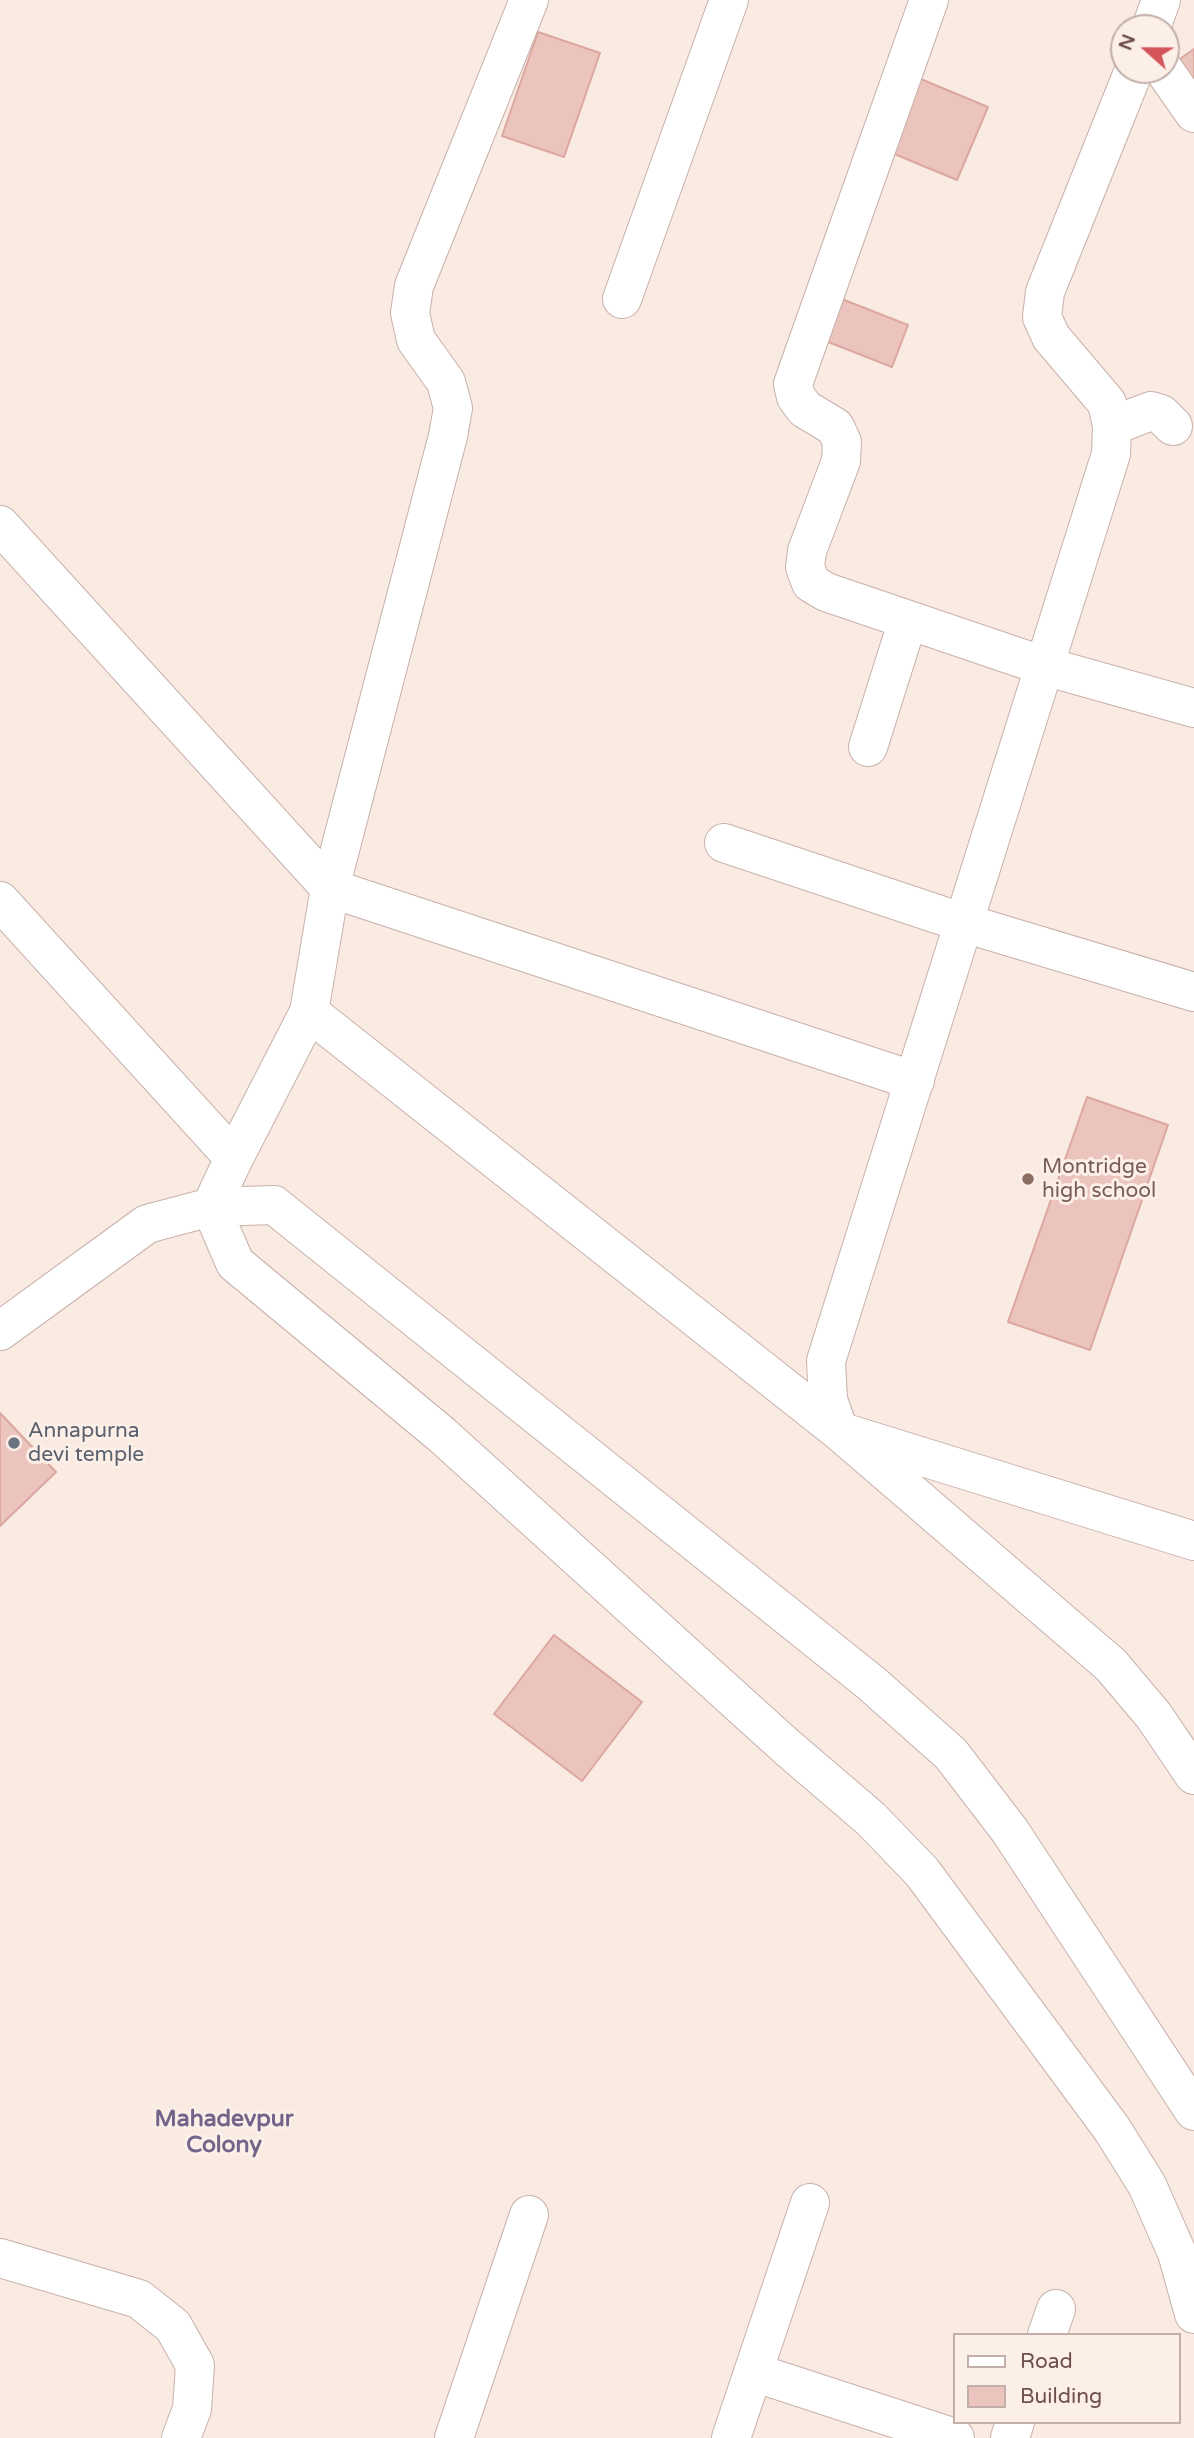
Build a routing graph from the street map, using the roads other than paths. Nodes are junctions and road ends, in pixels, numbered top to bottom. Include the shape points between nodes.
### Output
1 (529, 0) edge
2 (729, 0) edge
3 (929, 0) edge
4 (1128, 84) edge
5 (1174, 84) edge
6 (1194, 113) edge
7 (622, 299) dead end
8 (1112, 426) junction
9 (1173, 426) dead end
10 (0, 525) edge
11 (908, 620) junction
12 (1044, 666) junction
13 (1194, 708) edge
14 (868, 747) dead end
15 (724, 843) dead end
16 (330, 888) junction
17 (0, 901) edge
18 (964, 923) junction
19 (1194, 992) edge
20 (309, 1012) junction
21 (915, 1081) junction
22 (234, 1158) junction
23 (211, 1207) junction
24 (0, 1331) edge
25 (839, 1431) junction
26 (1194, 1541) edge
27 (1194, 1774) edge
28 (1194, 2111) edge
29 (810, 2203) dead end
30 (529, 2215) dead end
31 (0, 2258) edge
32 (1194, 2314) edge
33 (753, 2372) junction
34 (181, 2438) edge
35 (454, 2438) edge
36 (731, 2438) edge
37 (955, 2438) edge

1 - 16 street via 414,286 410,313 416,340 446,382 453,408
2 - 7 street
3 - 11 street via 793,384 805,408 835,427 842,442 841,461 807,551 805,567 811,583
4 - 8 street via 1045,292 1042,317 1051,337 1107,403
5 - 6 street
8 - 9 street via 1151,411
8 - 12 street via 1111,454
10 - 16 street
11 - 12 street
11 - 14 street
12 - 13 street
12 - 18 street
15 - 18 street
16 - 20 street
16 - 21 street
17 - 22 street
18 - 19 street
18 - 21 street
20 - 22 street
20 - 25 street
21 - 25 street via 826,1361 828,1400
22 - 23 street
23 - 24 street via 147,1224
23 - 28 street via 274,1205 296,1221 871,1683 951,1754 1010,1831
23 - 32 street via 235,1263 442,1435 871,1818 922,1872 1112,2129 1147,2185 1177,2253
25 - 26 street
25 - 27 street via 1111,1665
29 - 33 street
30 - 35 street
31 - 34 street via 139,2299 173,2326 195,2365 192,2410
33 - 36 street
33 - 37 street

